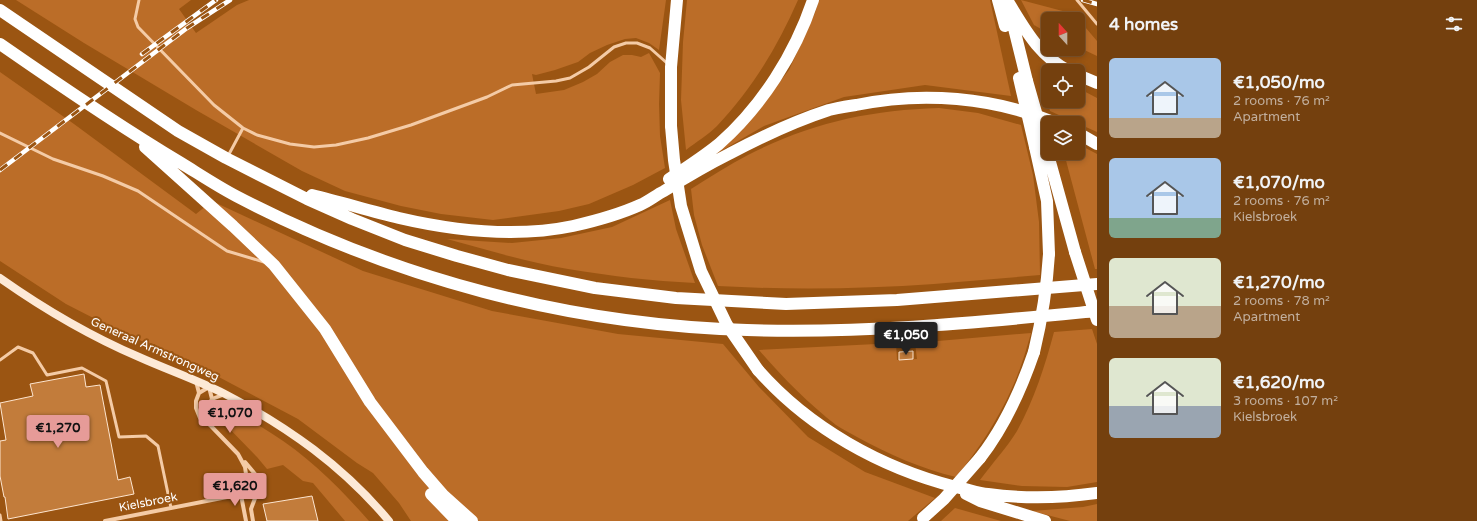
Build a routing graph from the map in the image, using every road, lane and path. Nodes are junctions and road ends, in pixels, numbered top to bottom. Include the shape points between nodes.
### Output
1 (139, 0) edge
2 (677, 0) edge
3 (813, 0) edge
4 (998, 0) edge
5 (1007, 0) edge
6 (1077, 0) edge
7 (0, 10) edge
8 (1097, 24) edge
9 (0, 44) edge
10 (1058, 64) edge
11 (671, 66) junction
12 (1085, 78) edge
13 (1023, 79) junction
14 (1097, 83) edge
15 (1041, 117) edge
16 (243, 128) junction
17 (128, 132) junction
18 (0, 133) edge
19 (1085, 138) edge
20 (1097, 144) edge
21 (226, 158) junction
22 (291, 191) junction
23 (613, 214) junction
24 (274, 265) junction
25 (0, 278) edge
26 (1097, 284) edge
27 (1097, 311) edge
28 (1097, 320) edge
29 (0, 360) edge
30 (196, 380) junction
31 (208, 387) junction
32 (199, 393) junction
33 (225, 394) junction
34 (212, 399) junction
35 (370, 402) junction
36 (210, 425) junction
37 (238, 454) junction
38 (943, 483) junction
39 (240, 490) junction
40 (257, 493) junction
41 (1097, 493) edge
42 (171, 508) junction
43 (0, 515) edge
44 (921, 520) edge
45 (1, 521) edge
46 (105, 521) edge
47 (246, 521) edge
48 (253, 521) edge
49 (389, 521) edge
50 (457, 521) edge
51 (472, 521) edge
52 (1045, 521) edge

1 - 16 lane via 135,19 138,27 214,105
2 - 11 highway
3 - 23 highway via 787,60 744,120 719,144 697,160
4 - 13 highway
5 - 10 highway via 1031,40 1048,58
5 - 13 highway
6 - 8 lane
7 - 21 highway via 178,131
9 - 17 highway
11 - 16 lane via 650,48 637,43 626,43 614,47 570,78 512,85 487,97 412,124 336,145 290,144 257,135
11 - 38 highway, bridge via 671,126 681,206 701,271 727,325 758,370 791,403 815,422 893,466
12 - 14 highway
13 - 28 highway, bridge
13 - 44 highway, bridge via 1047,202 1049,254 1042,318 1034,352 1007,416 980,458 944,499
15 - 23 highway via 1011,108 943,98 911,97 831,110 809,117 728,154 640,205
16 - 21 lane
17 - 24 highway
17 - 27 highway via 233,195 342,246 457,285 563,310 615,319 692,327 810,331 914,327
18 - 24 lane via 53,159 104,176 138,191 227,251
19 - 20 highway
21 - 22 highway
22 - 23 highway via 398,218 493,232 529,232 571,226
22 - 26 highway via 386,232 457,256 508,270 595,288 676,298 786,304 897,300
24 - 35 highway via 325,329
25 - 30 street, Generaal Armstrongweg via 46,309 98,338
29 - 42 lane via 18,348 33,353 47,375 82,368 106,381 120,437 146,436 158,446
30 - 31 street, Generaal Armstrongweg
30 - 32 street
31 - 32 street
31 - 33 street, Generaal Armstrongweg
31 - 34 street
32 - 36 street via 196,408 200,418
33 - 34 street
33 - 49 street, Generaal Armstrongweg via 290,431 309,445 349,477
34 - 36 street via 208,407
35 - 50 highway via 384,431 417,477
35 - 51 highway via 423,472 443,495
36 - 37 street
37 - 39 street via 245,466 246,474
37 - 40 street via 255,474
38 - 41 highway via 987,494 1028,498 1065,498
38 - 52 highway via 980,501
39 - 40 street
39 - 42 street, Kielsbroek via 227,497
39 - 47 street
40 - 48 street via 251,509
42 - 46 street, Kielsbroek
43 - 45 lane

